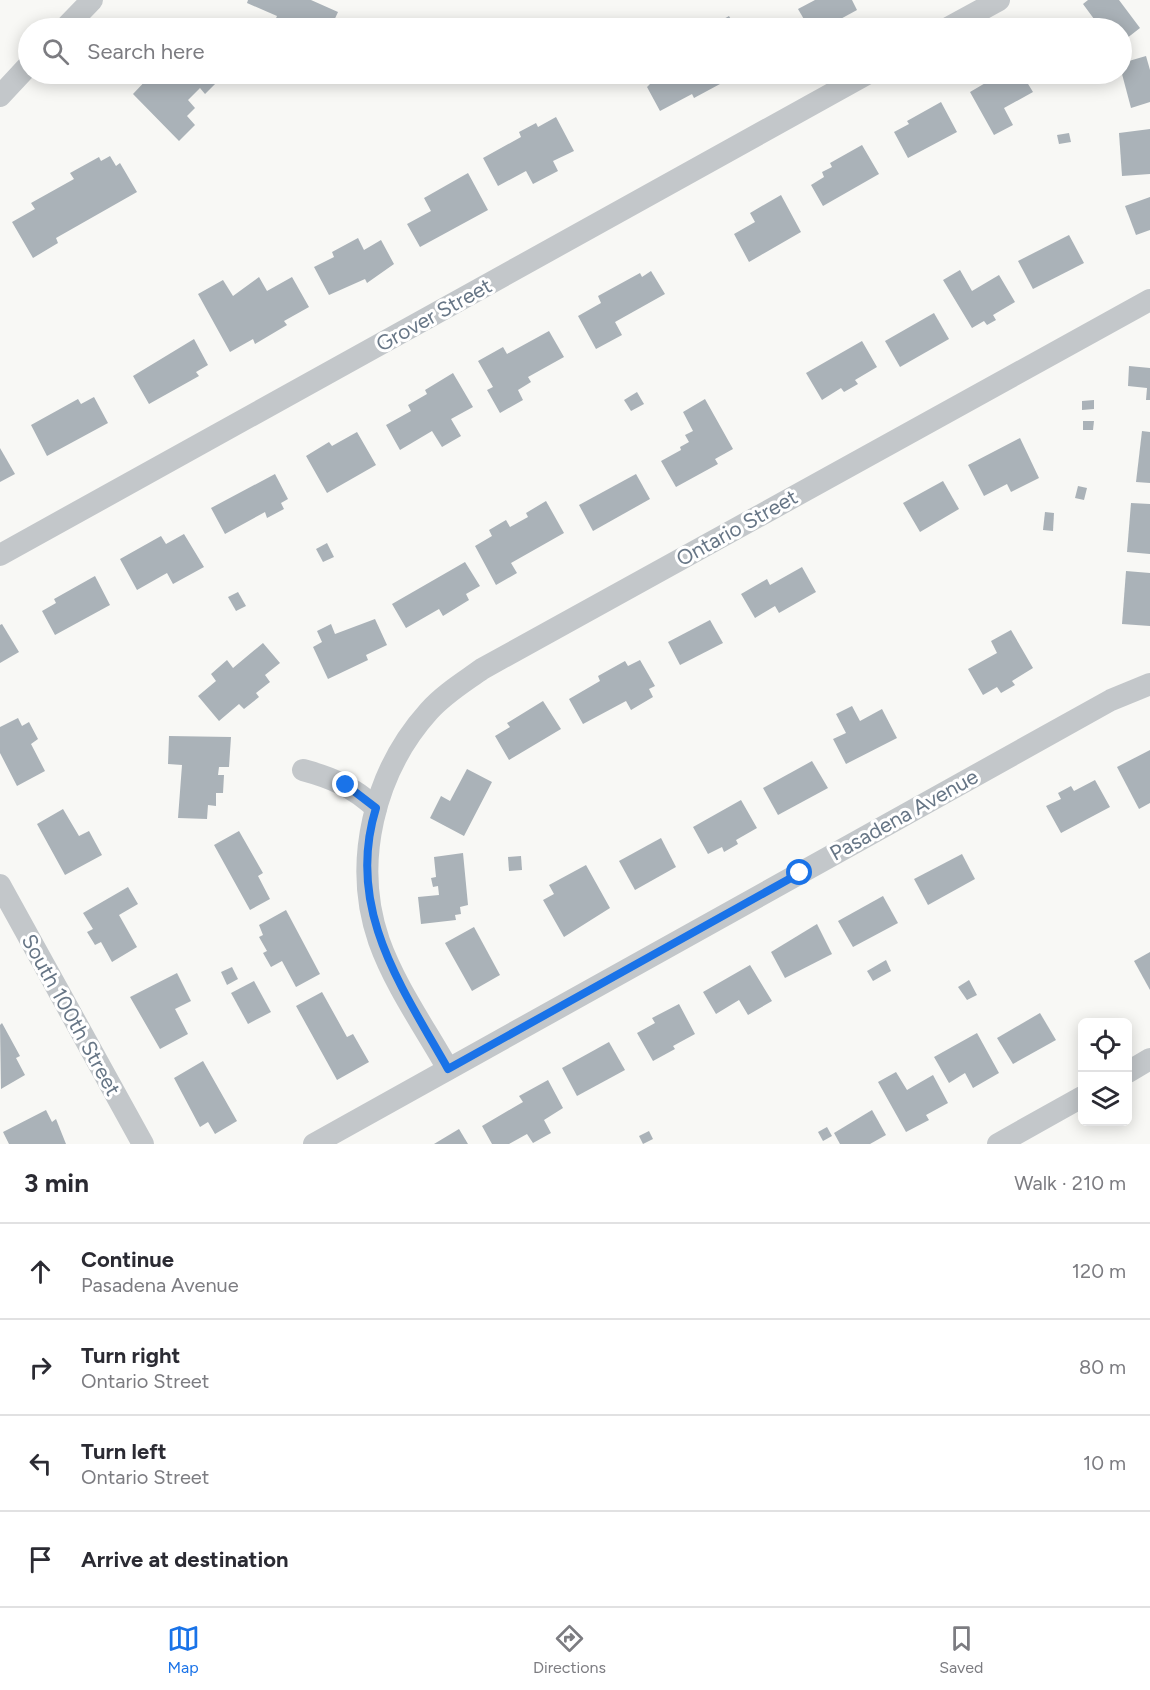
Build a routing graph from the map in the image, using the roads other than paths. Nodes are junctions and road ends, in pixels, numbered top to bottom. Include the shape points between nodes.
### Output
1 (92, 0) edge
2 (999, 0) edge
3 (75, 18) edge
4 (966, 18) edge
5 (18, 77) edge
6 (849, 84) edge
7 (0, 96) edge
8 (1150, 300) edge
9 (0, 555) edge
10 (1150, 684) edge
11 (303, 770) dead end
12 (376, 808) junction
13 (0, 885) edge
14 (1150, 1059) edge
15 (448, 1069) junction
16 (1132, 1070) edge
17 (1078, 1100) edge
18 (143, 1144) edge
19 (314, 1144) edge
20 (998, 1144) edge

1 - 3 street
2 - 4 street
5 - 7 street
6 - 9 street, Grover Street
8 - 12 street, Ontario Street via 482,669 443,697 415,728 390,768
10 - 15 street, Pasadena Avenue via 1111,700
11 - 12 street via 335,778
12 - 15 street, Ontario Street via 370,827 368,874 379,939 387,961
13 - 18 street, South 100th Street
14 - 16 street
15 - 19 street, Pasadena Avenue
17 - 20 street

